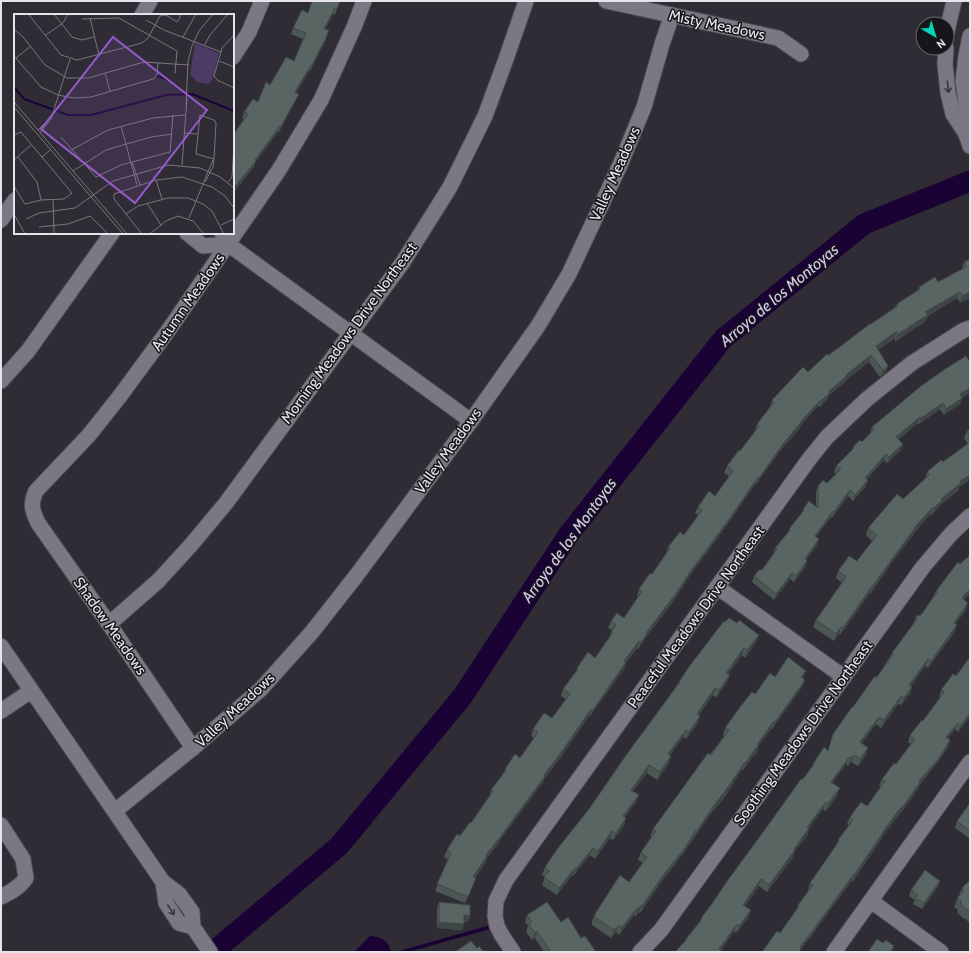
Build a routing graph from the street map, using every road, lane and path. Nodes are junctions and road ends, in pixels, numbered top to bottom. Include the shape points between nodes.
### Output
1 (150, 1) edge
2 (262, 1) edge
3 (364, 1) edge
4 (526, 1) edge
5 (606, 1) edge
6 (954, 1) edge
7 (143, 14) edge
8 (672, 15) junction
9 (950, 16) edge
10 (970, 36) edge
11 (801, 54) dead end
12 (234, 55) edge
13 (946, 56) edge
14 (969, 142) edge
15 (14, 201) edge
16 (1, 220) edge
17 (234, 228) edge
18 (111, 234) edge
19 (187, 234) edge
20 (225, 239) edge
21 (970, 328) edge
22 (350, 334) junction
23 (1, 381) edge
24 (471, 421) junction
25 (32, 501) joint
26 (970, 516) edge
27 (718, 587) junction
28 (109, 624) junction
29 (1, 646) edge
30 (844, 677) junction
31 (31, 691) junction
32 (1, 711) edge
33 (193, 748) junction
34 (969, 765) edge
35 (115, 811) junction
36 (1, 825) edge
37 (1, 897) edge
38 (871, 901) junction
39 (210, 952) edge
40 (513, 952) edge
41 (640, 952) edge
42 (834, 952) edge
43 (941, 952) edge

1 - 7 street
2 - 12 street via 249,32
3 - 17 street, Autumn Meadows via 321,100 279,170
4 - 22 street, Morning Meadows Drive Northeast via 485,116 450,187 403,262
5 - 8 street, Misty Meadows
6 - 9 street
8 - 11 street, Misty Meadows via 778,38
8 - 24 street, Valley Meadows via 644,107 569,274 538,326
10 - 14 street via 963,81
13 -> 14 street via 948,93 953,114
15 - 16 street
18 - 23 street via 28,351
19 - 20 street via 203,246
20 - 22 street
20 - 25 street, Autumn Meadows via 170,328 120,396 36,491
21 - 27 street, Peaceful Meadows Drive Northeast via 912,362 867,399 827,437
22 - 24 street
22 - 28 street, Morning Meadows Drive Northeast via 226,503 192,545 158,581
24 - 33 street, Valley Meadows via 312,632 261,689
25 - 28 street, Shadow Meadows via 33,512 38,522
26 - 30 street, Soothing Meadows Drive Northeast via 923,567
27 - 30 street
27 - 40 street, Peaceful Meadows Drive Northeast via 506,880 496,901 495,916 497,926
28 - 33 street, Shadow Meadows
29 - 31 street
30 - 41 street, Soothing Meadows Drive Northeast via 661,930
31 - 32 street
31 - 35 street
33 - 35 street, Valley Meadows
34 - 38 street
35 - 39 street via 163,882 166,903 178,923 195,931
36 - 37 street via 23,859 26,878 12,892
38 - 42 street
38 - 43 street

